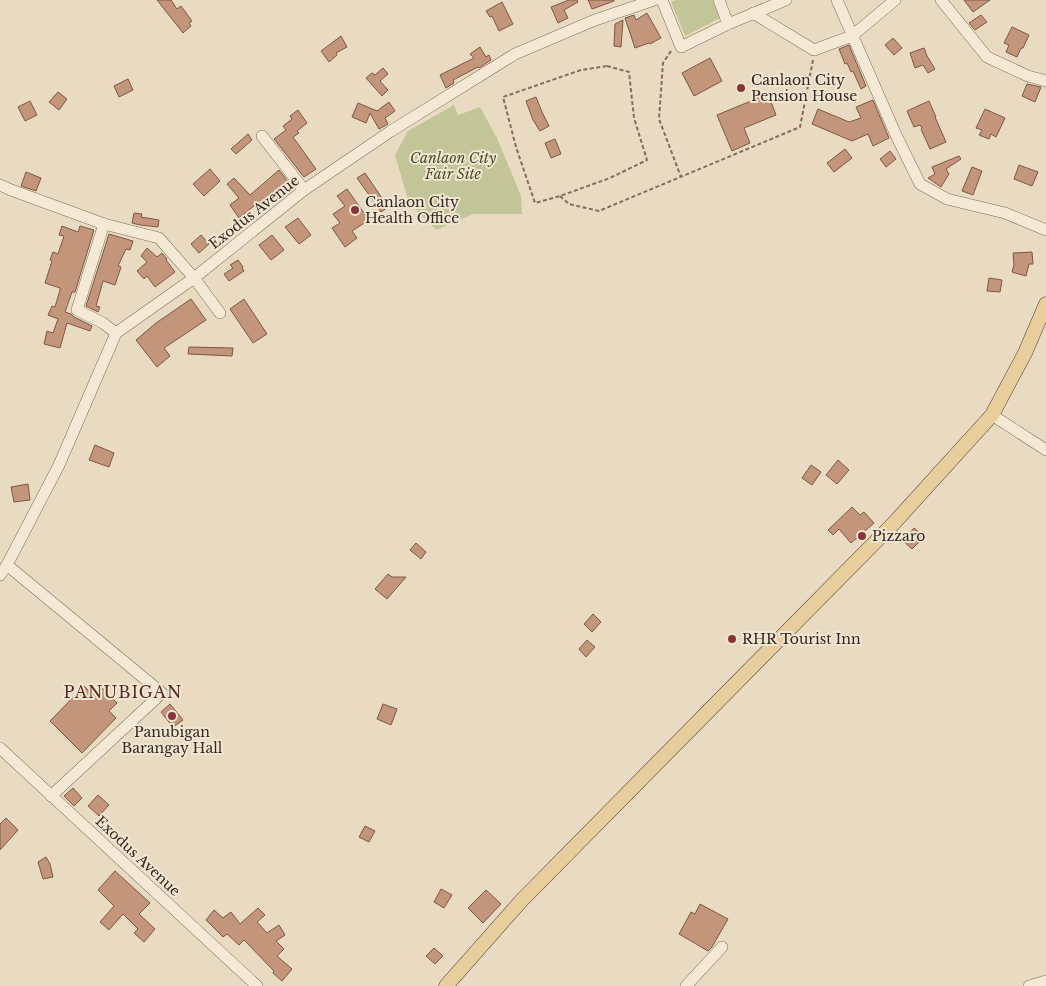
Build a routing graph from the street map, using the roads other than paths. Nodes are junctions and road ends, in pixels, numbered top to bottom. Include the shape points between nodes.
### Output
1 (654, 0) edge
2 (662, 0) edge
3 (719, 0) edge
4 (786, 0) edge
5 (837, 0) edge
6 (895, 0) edge
7 (941, 0) edge
8 (754, 14) junction
9 (728, 24) junction
10 (852, 36) junction
11 (1046, 81) edge
12 (262, 136) dead end
13 (0, 185) edge
14 (304, 190) junction
15 (104, 224) junction
16 (1046, 230) edge
17 (194, 278) junction
18 (1046, 304) edge
19 (220, 312) dead end
20 (116, 333) junction
21 (992, 415) junction
22 (1046, 450) edge
23 (7, 565) junction
24 (0, 575) edge
25 (0, 748) edge
26 (51, 796) junction
27 (722, 947) dead end
28 (1046, 981) edge
29 (257, 986) edge
30 (446, 986) edge
31 (686, 986) edge
32 (1029, 986) edge

1 - 14 street, Exodus Avenue via 595,20 515,54 390,131
2 - 9 street via 681,47
3 - 9 street
4 - 8 street
5 - 10 street
6 - 10 street
7 - 11 street via 987,56
8 - 9 street
8 - 10 street via 814,50
10 - 16 street via 920,184 947,199 1005,214
12 - 14 street
13 - 15 street
14 - 17 street, Exodus Avenue
15 - 17 street via 159,238
15 - 20 street via 77,310
17 - 19 street
17 - 20 street, Exodus Avenue
18 - 21 main road via 1025,353
20 - 23 street via 59,465
21 - 22 street
21 - 30 main road via 894,524 521,901
23 - 24 street
23 - 26 street via 162,693
25 - 26 street, Exodus Avenue
26 - 29 street, Exodus Avenue
27 - 31 street
28 - 32 street

